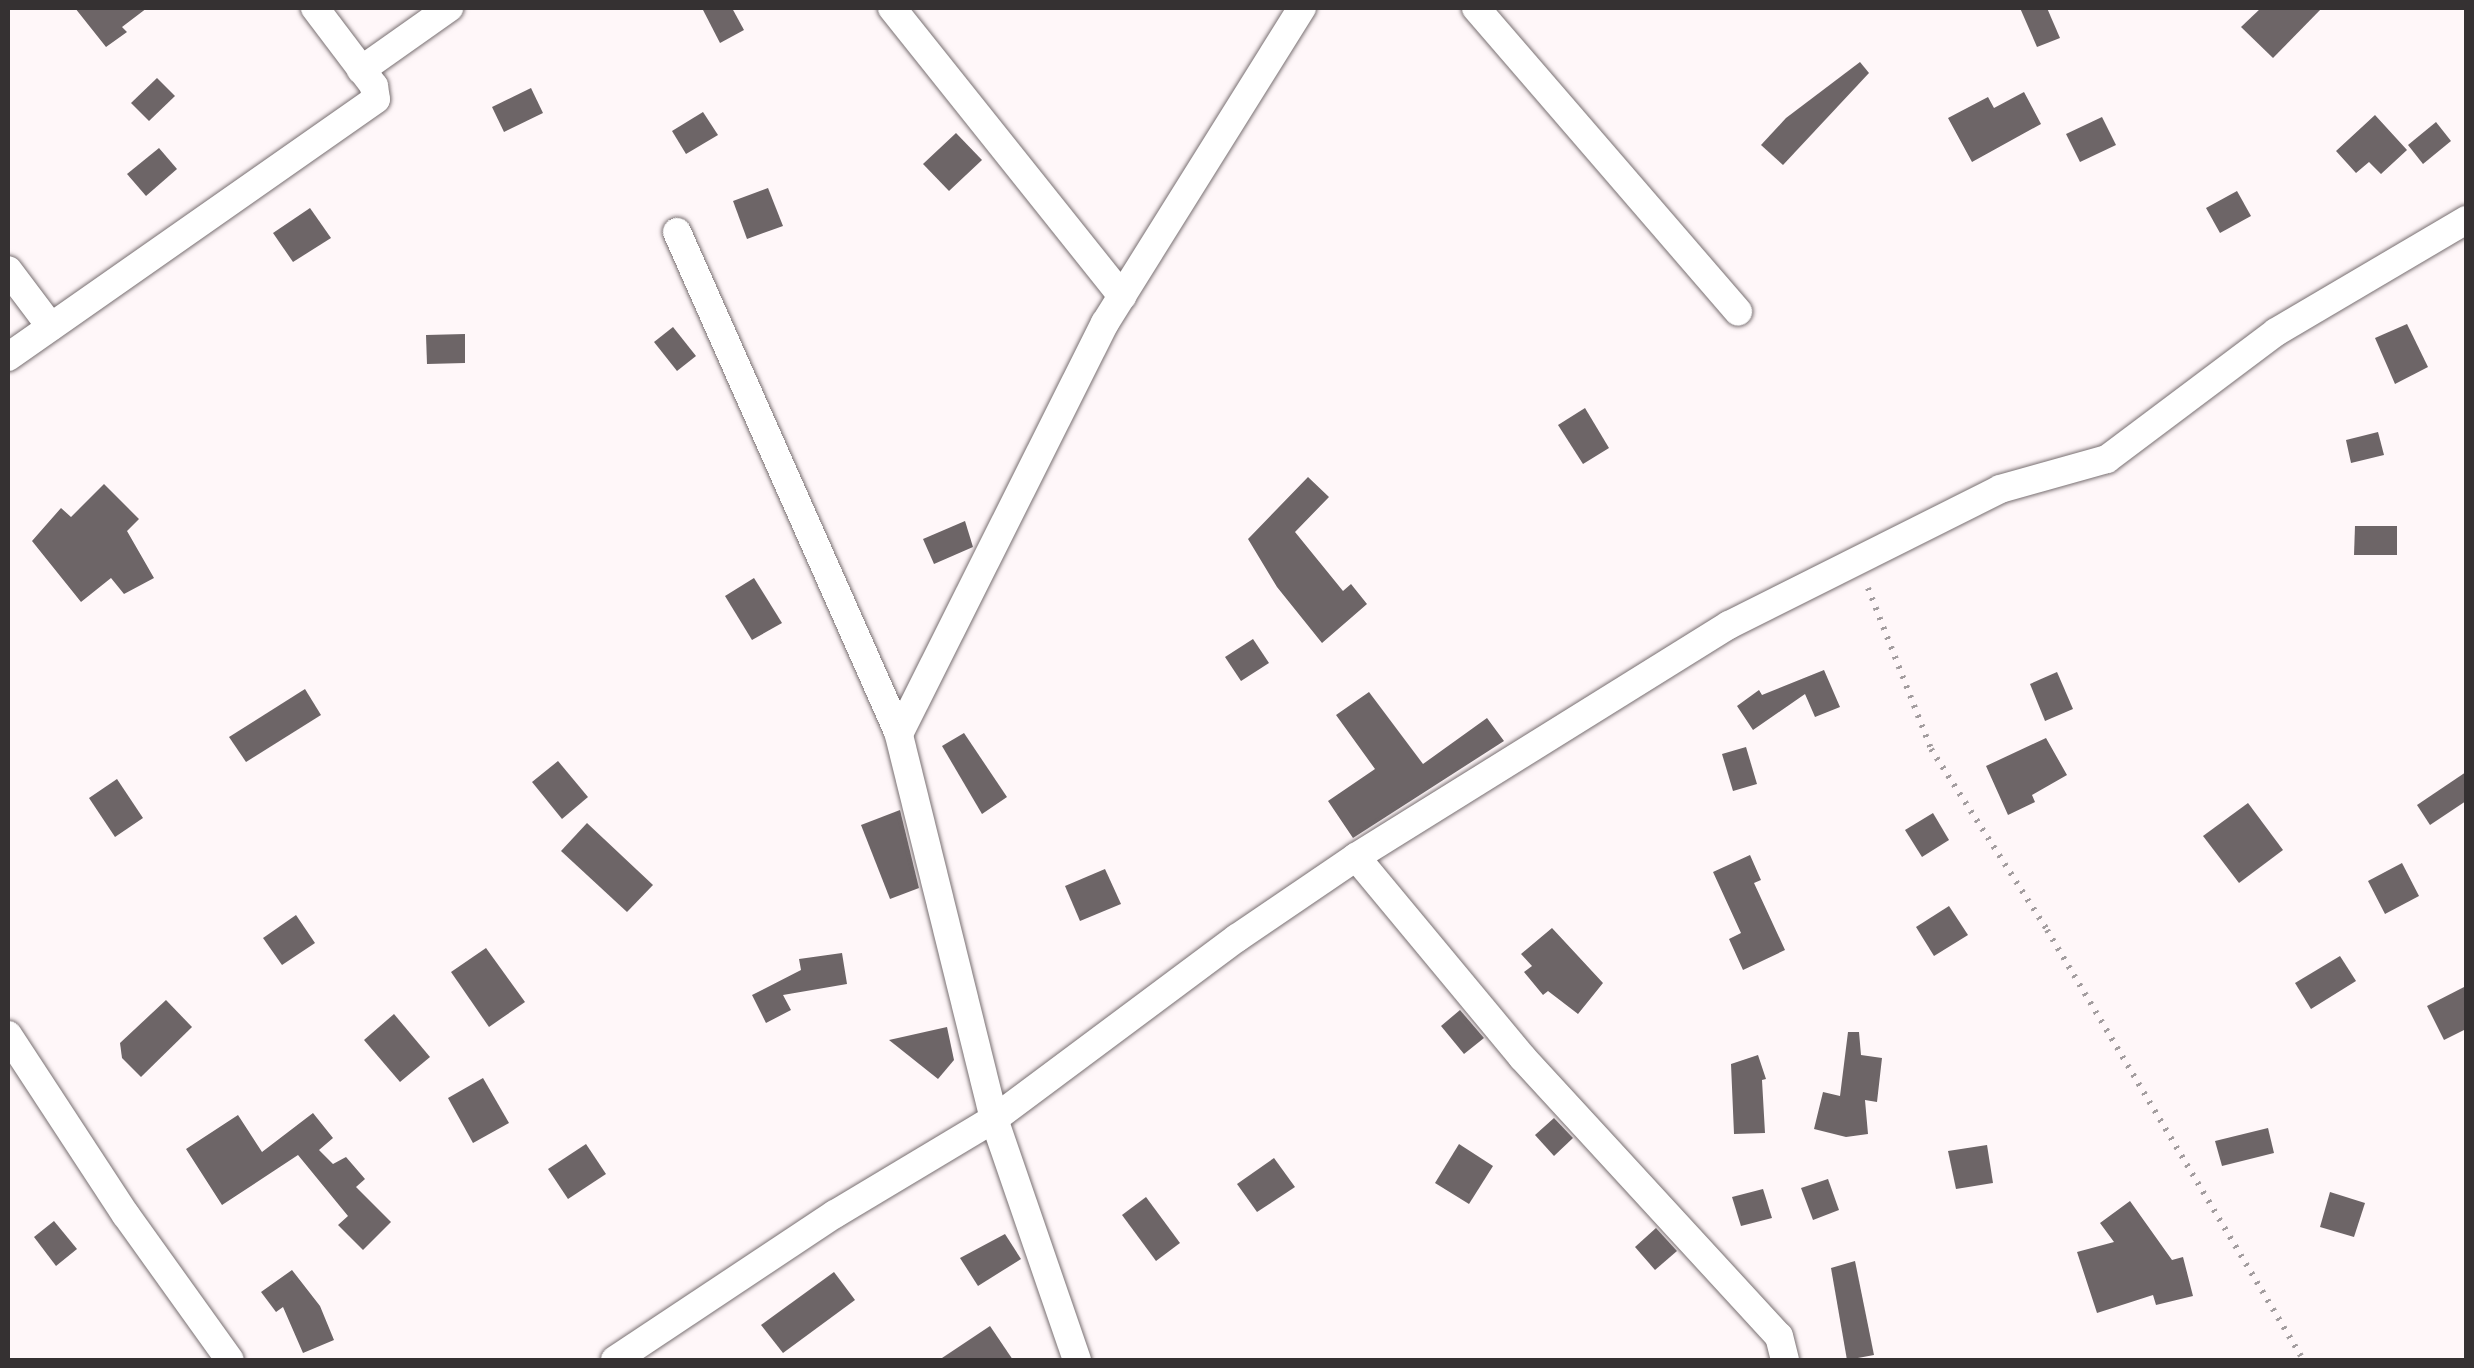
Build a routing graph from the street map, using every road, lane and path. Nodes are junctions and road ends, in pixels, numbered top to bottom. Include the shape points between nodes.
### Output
1 (315, 8) edge
2 (449, 8) edge
3 (892, 8) edge
4 (1302, 8) edge
5 (1476, 8) edge
6 (361, 70) junction
7 (2466, 220) edge
8 (677, 232) dead end
9 (8, 270) edge
10 (1122, 296) junction
11 (1738, 311) dead end
12 (51, 327) junction
13 (8, 358) edge
14 (1858, 562) junction
15 (899, 734) junction
16 (1356, 857) junction
17 (8, 1035) edge
18 (994, 1119) junction
19 (2301, 1356) dead end
20 (230, 1360) edge
21 (615, 1360) edge
22 (1077, 1360) edge
23 (1785, 1360) edge

1 - 6 street
2 - 6 street
3 - 10 street
4 - 10 street
5 - 11 street
6 - 12 street via 374,86 376,99 368,108
7 - 14 street via 2276,332 2107,458 2000,489
8 - 15 street
9 - 12 street
10 - 15 street
12 - 13 street
14 - 16 street via 1729,624
14 - 19 path via 1931,749
15 - 18 street
16 - 18 street
16 - 23 street via 1522,1056 1779,1336
17 - 20 street
18 - 21 street
18 - 22 street

